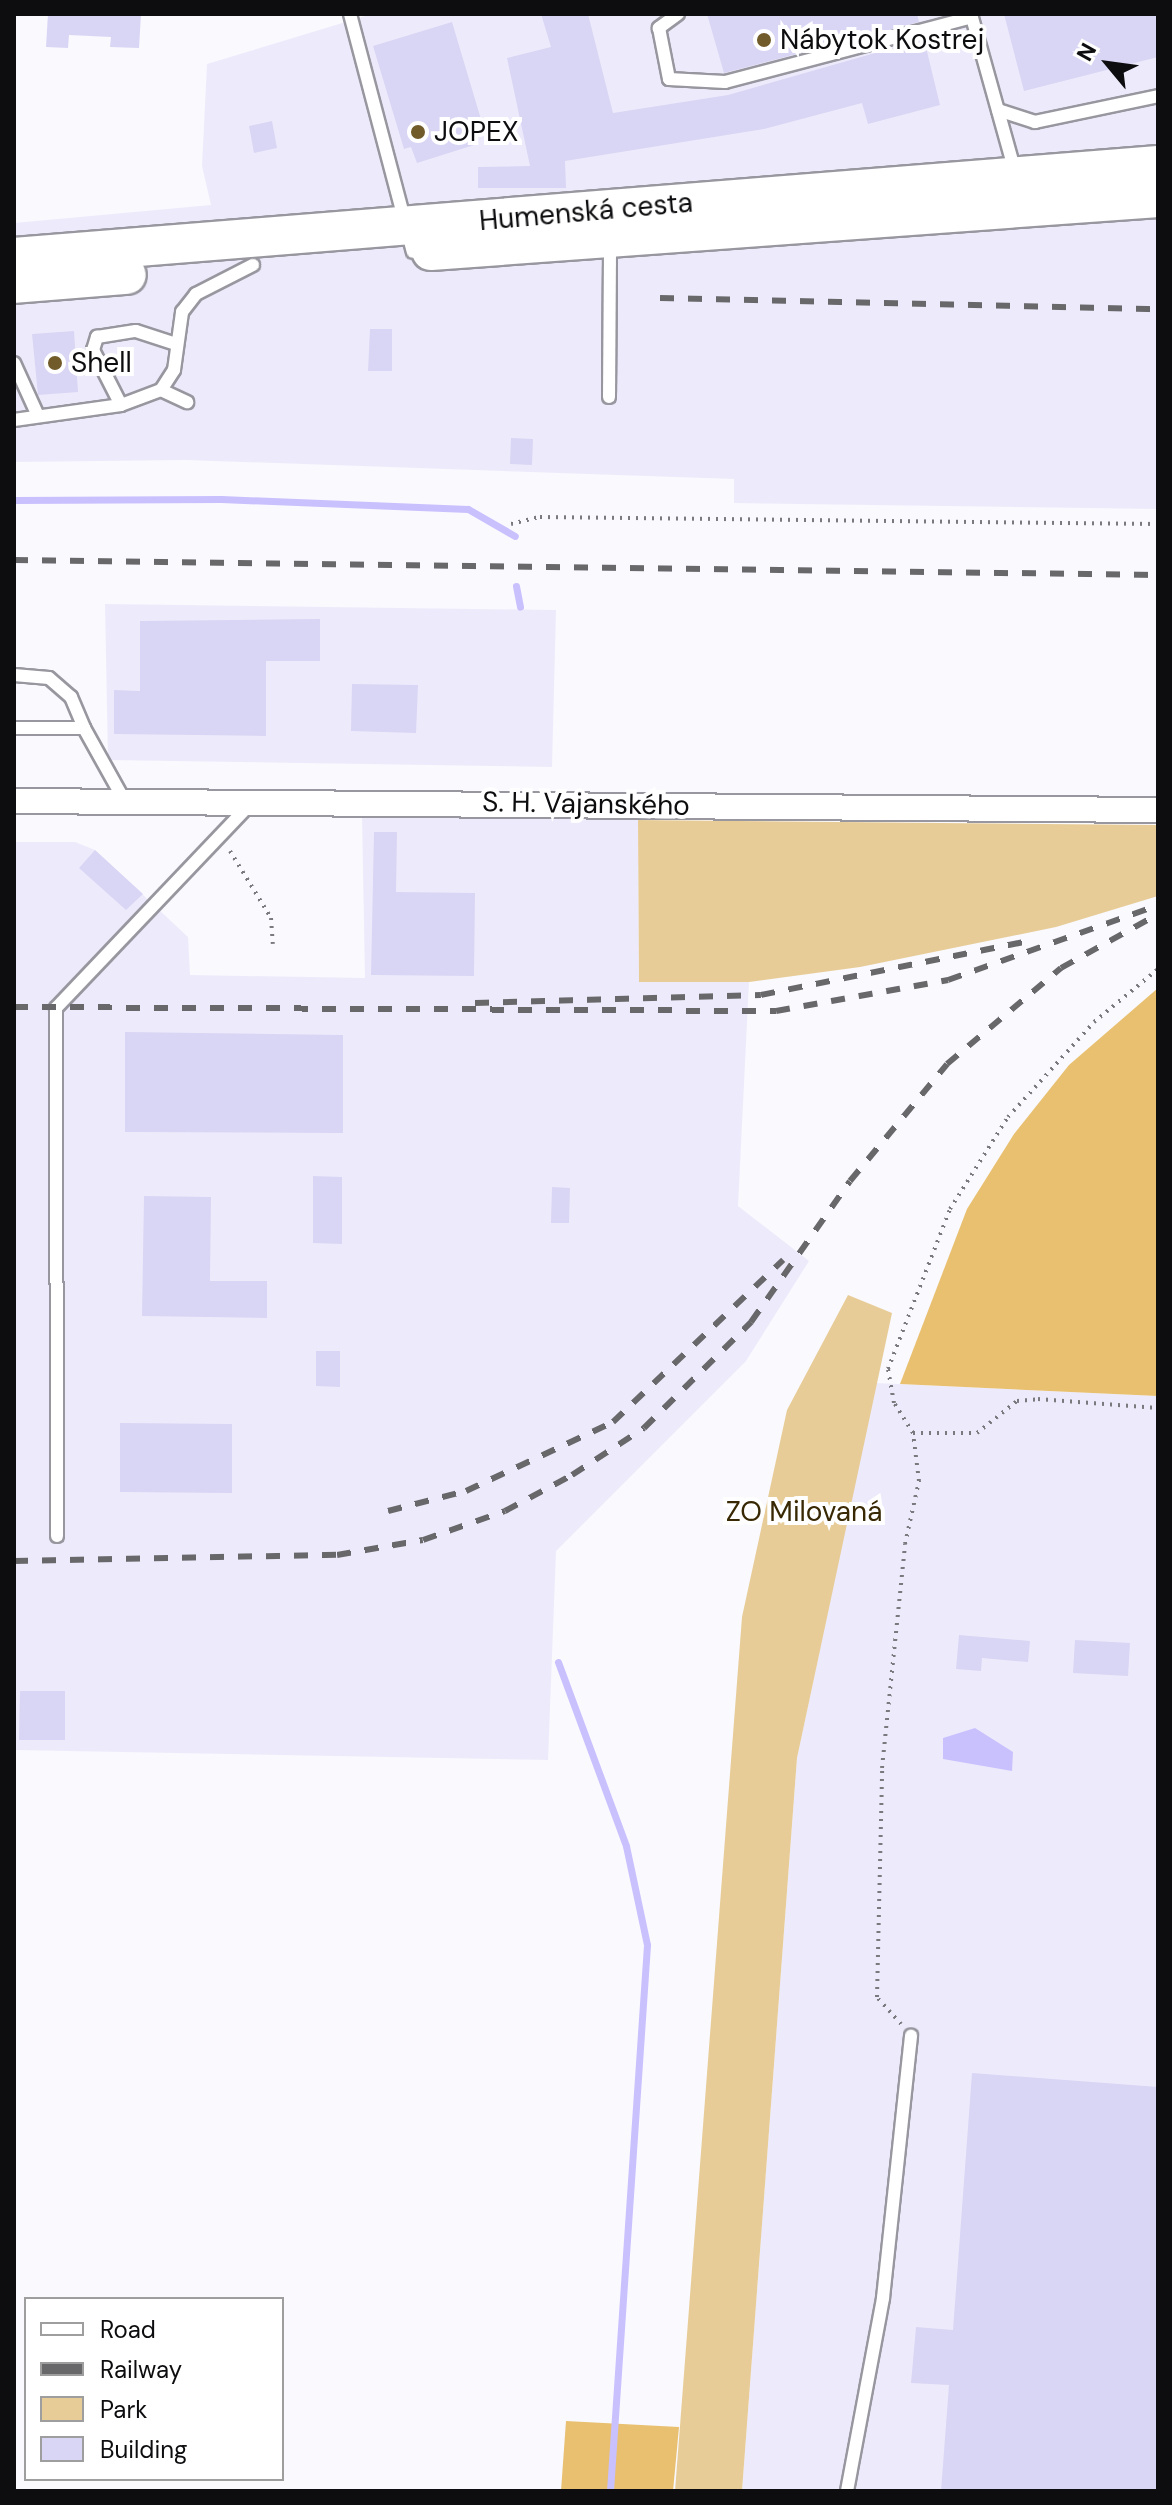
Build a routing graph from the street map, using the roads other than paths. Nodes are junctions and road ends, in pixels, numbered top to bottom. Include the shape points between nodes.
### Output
1 (350, 14) edge
2 (678, 14) edge
3 (972, 15) edge
4 (1158, 96) edge
5 (998, 110) junction
6 (1158, 165) edge
7 (1016, 175) junction
8 (1158, 198) edge
9 (610, 224) junction
10 (410, 240) junction
11 (14, 257) edge
12 (253, 265) junction
13 (14, 284) edge
14 (176, 344) junction
15 (14, 363) edge
16 (161, 390) junction
17 (609, 397) dead end
18 (187, 402) dead end
19 (121, 405) junction
20 (38, 416) junction
21 (14, 420) edge
22 (14, 675) edge
23 (14, 728) edge
24 (84, 728) junction
25 (255, 799) junction
26 (124, 800) junction
27 (14, 801) edge
28 (1158, 810) edge
29 (57, 1536) dead end
30 (911, 2035) road end
31 (847, 2491) edge

1 - 10 lane
2 - 3 lane via 659,28 669,79 725,82
3 - 5 lane
4 - 5 lane via 1035,122
5 - 7 lane
6 - 7 main road, Humenská cesta
7 - 9 main road, Humenská cesta
8 - 9 main road, Humenská cesta
9 - 10 main road, Humenská cesta
9 - 17 lane
10 - 11 main road, Humenská cesta
10 - 12 main road, Humenská cesta
12 - 13 main road, Humenská cesta
12 - 14 lane via 196,294 182,312
14 - 16 lane via 174,370
14 - 19 lane via 136,331 97,337 93,350
15 - 20 lane
16 - 18 lane
16 - 19 lane
19 - 20 lane
20 - 21 lane
22 - 24 lane via 49,678 71,697
23 - 24 lane
24 - 26 lane
25 - 26 street, S. H. Vajanského
25 - 28 street, S. H. Vajanského
25 - 29 lane via 56,1008
26 - 27 street, S. H. Vajanského
30 - 31 lane via 883,2298

